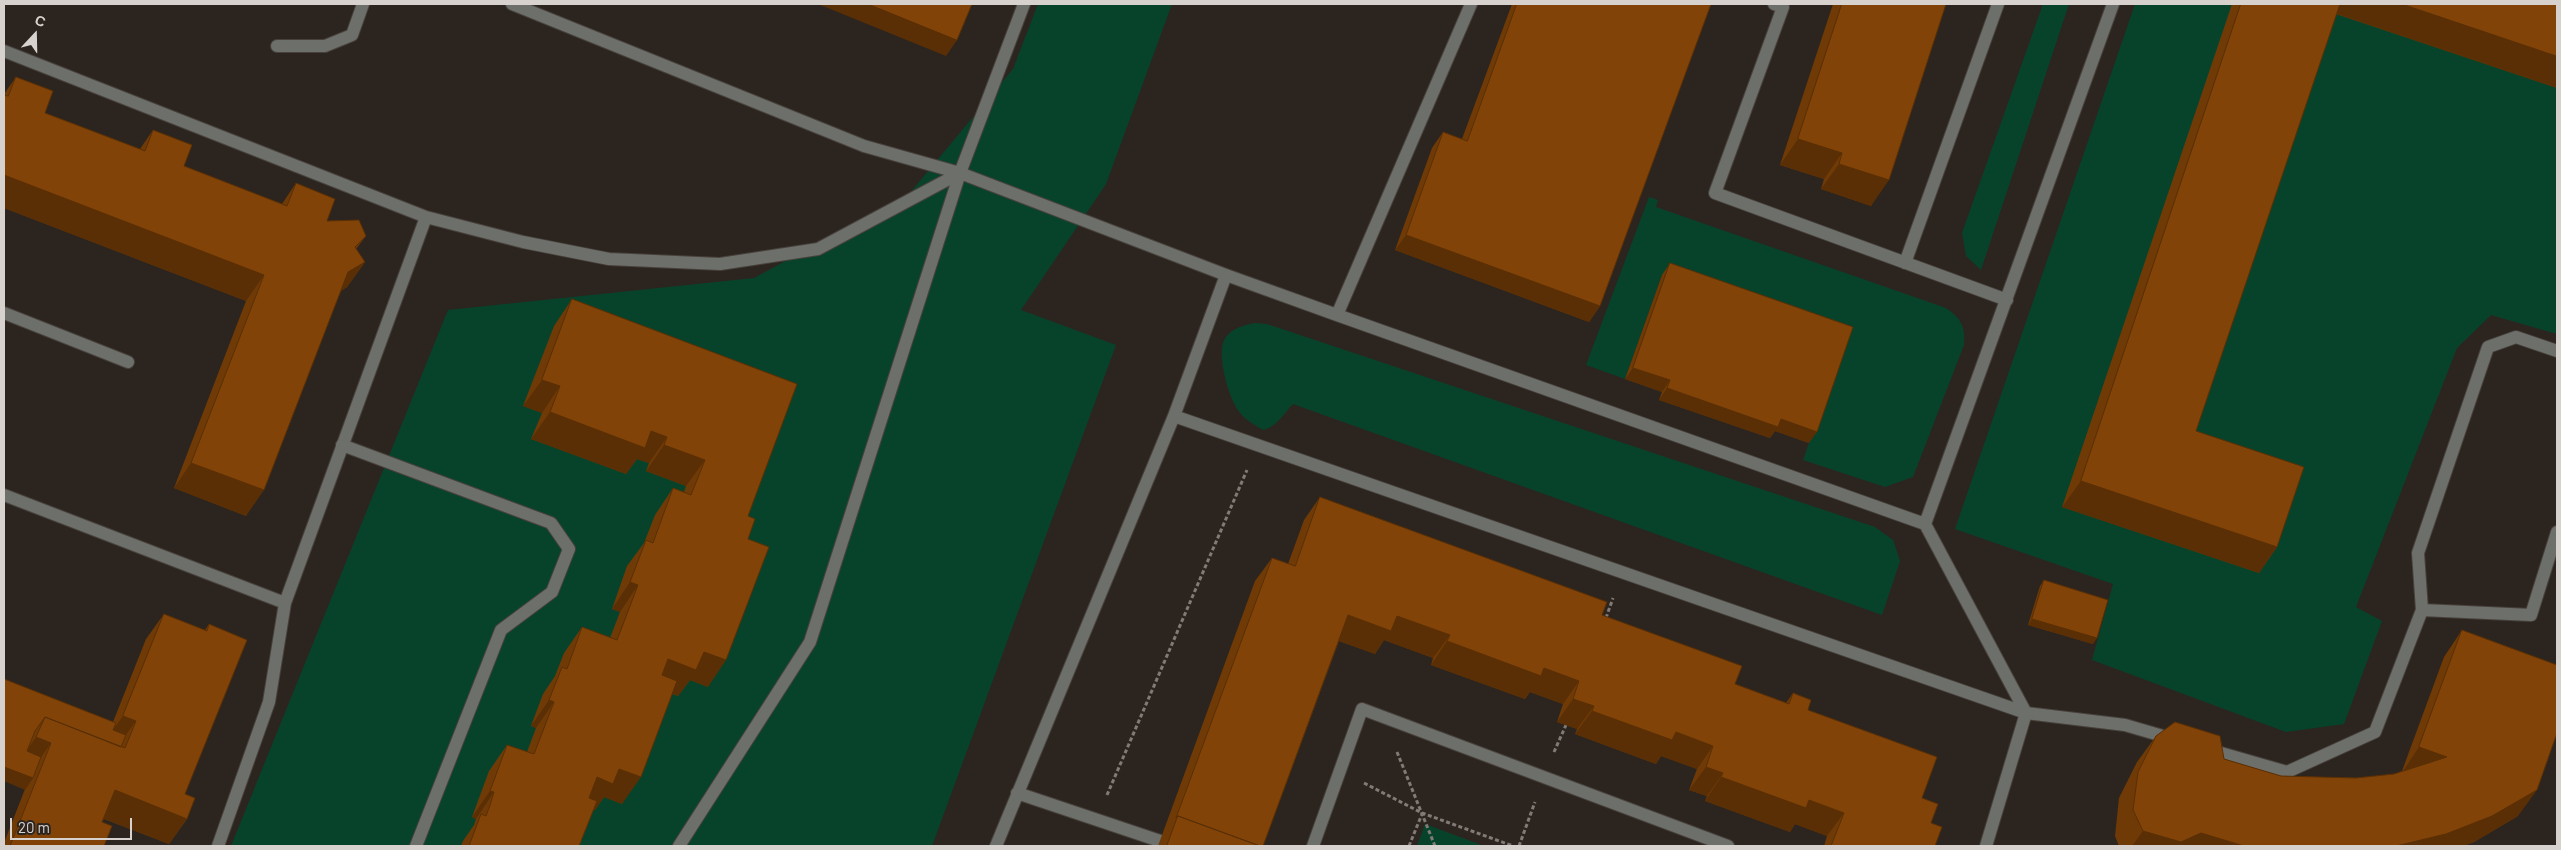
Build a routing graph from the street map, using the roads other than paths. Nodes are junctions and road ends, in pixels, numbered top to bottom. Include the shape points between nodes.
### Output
1 (363, 4) edge
2 (512, 4) edge
3 (1024, 4) edge
4 (1471, 4) edge
5 (1774, 4) edge
6 (1998, 4) edge
7 (2113, 4) edge
8 (277, 46) dead end
9 (4, 51) edge
10 (960, 173) junction
11 (426, 217) junction
12 (1905, 263) junction
13 (1226, 275) junction
14 (2007, 300) junction
15 (4, 313) edge
16 (1337, 315) junction
17 (2557, 351) edge
18 (128, 362) dead end
19 (1174, 416) junction
20 (342, 445) junction
21 (4, 495) edge
22 (1925, 524) junction
23 (2557, 532) edge
24 (285, 603) junction
25 (2422, 610) junction
26 (2026, 713) junction
27 (1017, 793) junction
28 (1160, 841) dead end
29 (218, 846) edge
30 (416, 846) edge
31 (679, 846) edge
32 (996, 846) edge
33 (1313, 846) edge
34 (1728, 846) edge
35 (1986, 846) edge

1 - 8 lane via 352,34 326,46
2 - 10 lane via 864,146
3 - 10 lane
4 - 16 lane
5 - 12 lane via 1783,7 1715,193
6 - 12 lane
7 - 14 lane
9 - 11 lane
10 - 11 lane via 818,249 720,264 609,258 523,242
10 - 13 lane
10 - 31 lane via 810,642
11 - 20 lane
12 - 14 lane
13 - 16 lane
13 - 19 lane
14 - 22 lane
15 - 18 lane
16 - 22 lane
17 - 25 lane via 2516,337 2488,347 2418,553
19 - 26 lane
19 - 27 lane
20 - 24 lane
20 - 30 lane via 551,523 569,549 552,592 500,630
21 - 24 lane
22 - 26 lane
23 - 25 lane via 2531,615
24 - 29 lane via 269,702
25 - 26 lane via 2375,732 2287,772 2125,726
26 - 35 lane
27 - 28 lane
27 - 32 lane
33 - 34 lane via 1362,709

